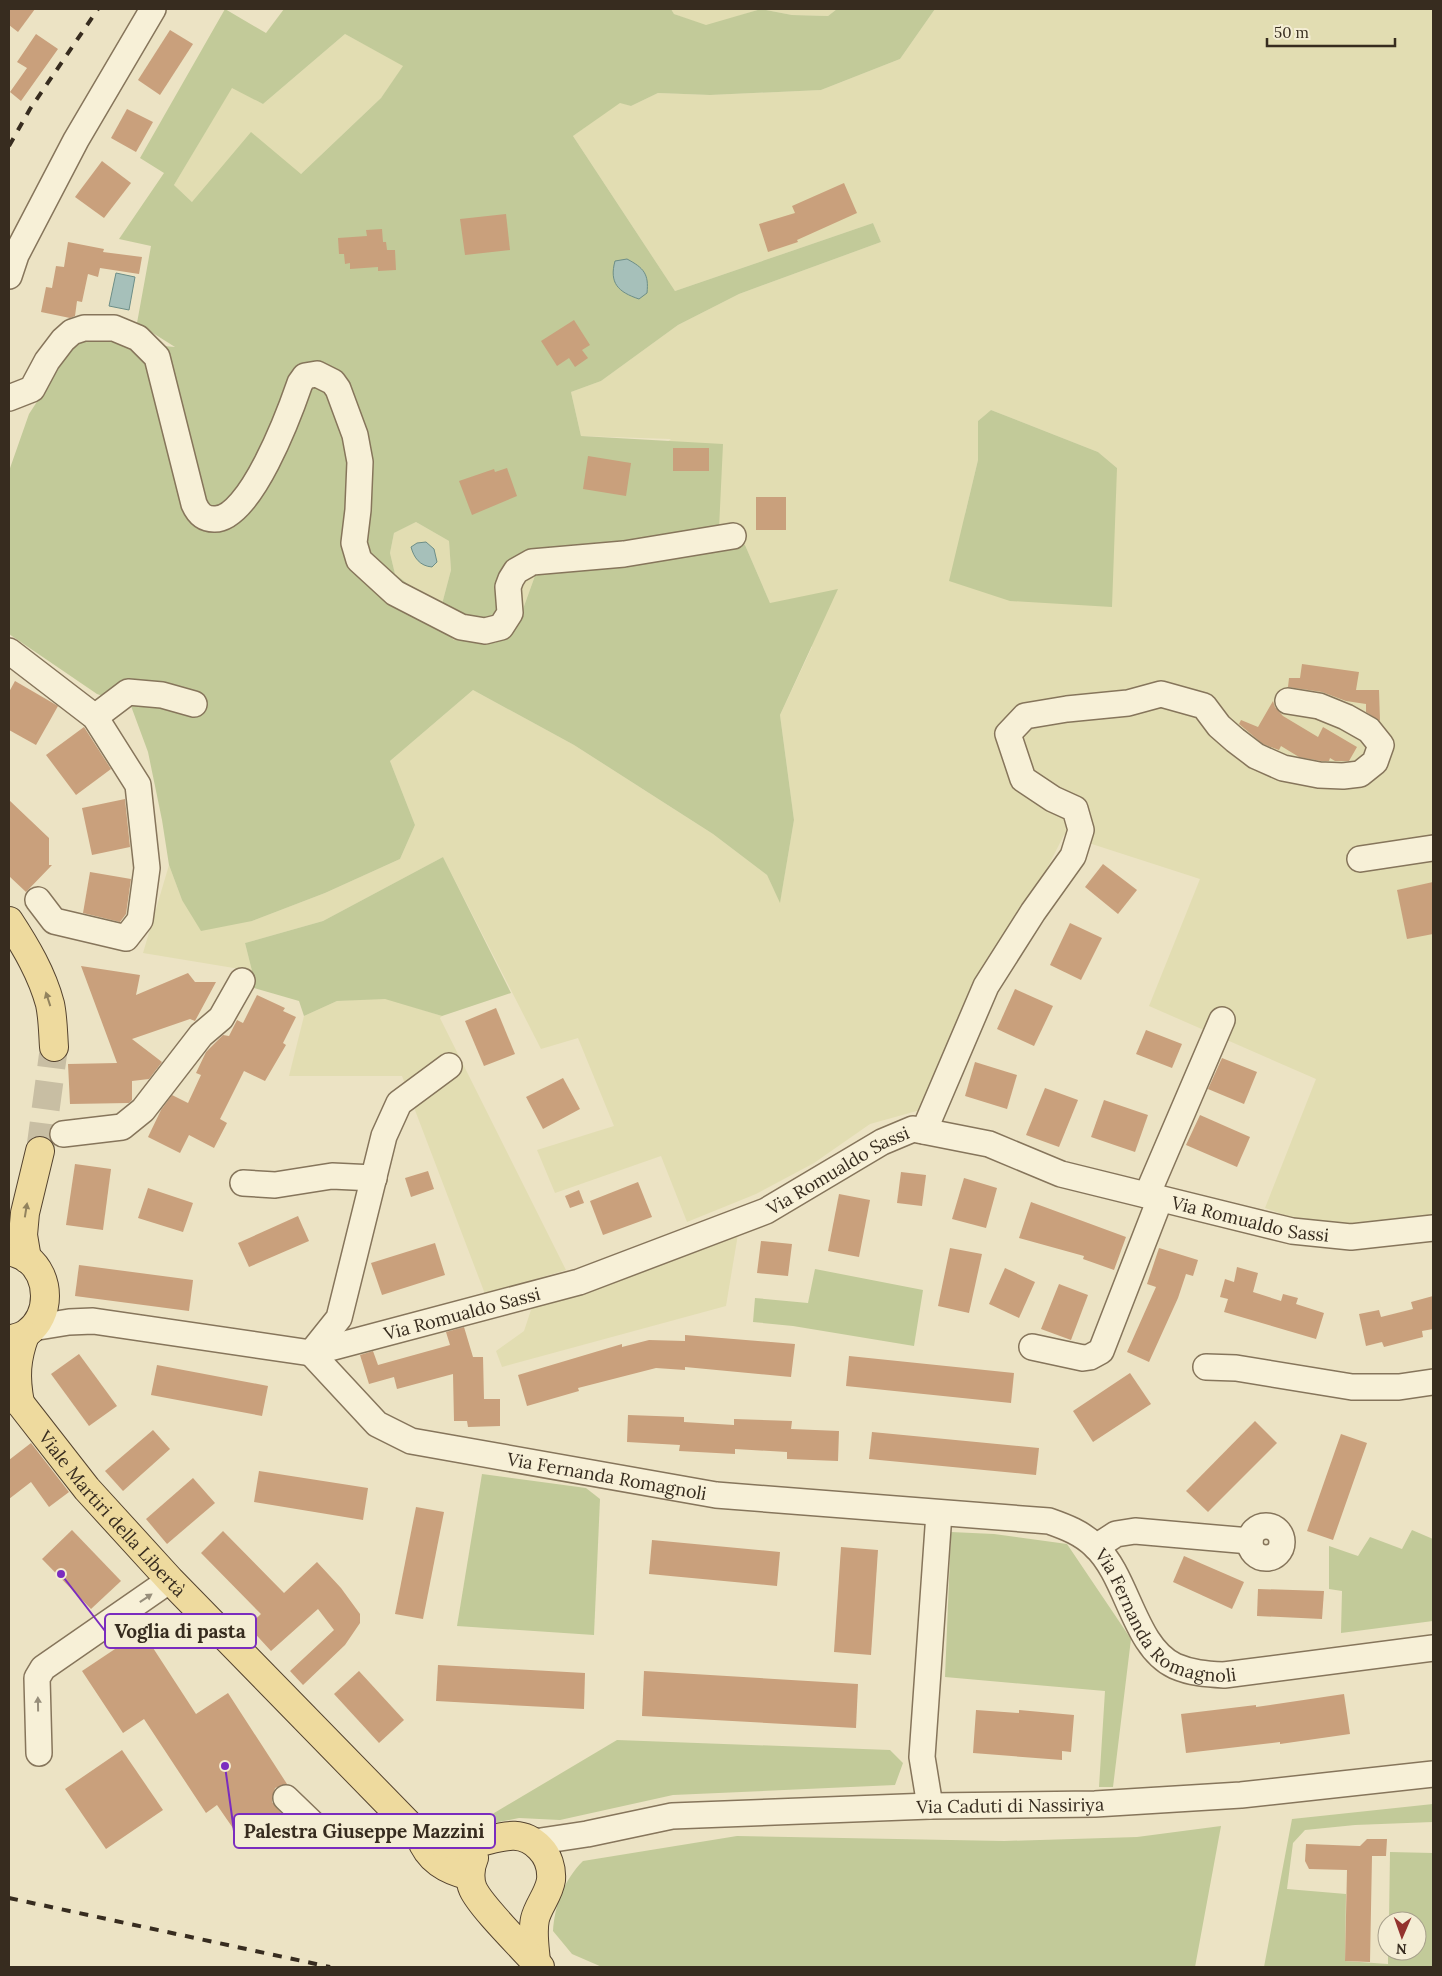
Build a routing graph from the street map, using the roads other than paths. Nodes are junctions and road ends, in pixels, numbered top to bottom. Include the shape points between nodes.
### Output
1 (153, 9) edge
2 (9, 276) edge
3 (9, 398) edge
4 (733, 536) dead end
5 (9, 651) edge
6 (1288, 701) dead end
7 (194, 704) dead end
8 (95, 717) junction
9 (1433, 848) edge
10 (1360, 859) dead end
11 (38, 900) dead end
12 (9, 921) edge
13 (242, 981) dead end
14 (1222, 1020) dead end
15 (54, 1047) tunnel mouth
16 (449, 1066) dead end
17 (924, 1131) junction
18 (62, 1134) dead end
19 (40, 1151) tunnel mouth
20 (374, 1178) junction
21 (243, 1183) dead end
22 (1153, 1197) junction
23 (1433, 1228) edge
24 (18, 1254) edge
25 (45, 1287) junction
26 (93, 1321) junction
27 (22, 1334) edge
28 (1032, 1347) dead end
29 (311, 1353) junction
30 (1206, 1366) dead end
31 (1433, 1382) edge
32 (14, 1396) edge
33 (939, 1513) junction
34 (1250, 1541) dead end
35 (1096, 1547) junction
36 (170, 1580) junction
37 (1433, 1648) edge
38 (39, 1753) dead end
39 (1433, 1774) edge
40 (286, 1798) dead end
41 (930, 1806) junction
42 (313, 1824) dead end
43 (587, 1834) junction
44 (420, 1836) junction
45 (488, 1842) junction
46 (534, 1842) junction
47 (550, 1865) junction
48 (470, 1876) junction
49 (546, 1895) junction
50 (490, 1911) junction
51 (538, 1964) edge

1 - 2 street via 76,140 16,255
3 - 4 street via 32,389 47,361 72,332 84,328 114,328 138,338 157,357 194,504 205,518 220,519 236,510 268,461 305,376 323,375 338,389 355,435 360,462 354,543 359,560 395,593 461,627 485,631 501,626 510,613 508,587 511,578 516,571 532,562 624,554
5 - 8 street
6 - 17 street via 1319,706 1369,730 1381,745 1375,762 1360,774 1342,776 1283,768 1256,756 1234,740 1204,706 1161,694 1128,703 1025,716 1008,734 1023,779 1075,809 1081,830 1072,856 986,986
7 - 8 street via 162,695 128,692
8 - 11 street via 138,785 147,868 140,920 126,938 54,921
9 - 10 street
15 -> 12 main road via 50,1005 39,972
13 - 18 street via 221,1018 201,1035 143,1110 122,1127
14 - 22 street
16 - 20 street via 399,1103 384,1136
17 - 22 street, Via Romualdo Sassi via 989,1144 1061,1174
17 - 29 street, Via Romualdo Sassi via 913,1129 882,1142 766,1211 579,1282
24 -> 19 main road
20 - 21 street via 332,1176 275,1185
20 - 29 street via 339,1318
22 - 23 street, Via Romualdo Sassi via 1292,1231 1351,1237
22 - 28 street via 1100,1351 1083,1358
24 - 25 main road via 41,1276
25 - 26 street, Via Romualdo Sassi via 57,1303
25 - 27 main road, Viale Martiri della Libertà via 42,1313
26 - 27 street, Via Romualdo Sassi via 69,1322
26 - 29 street, Via Romualdo Sassi
27 - 32 main road, Viale Martiri della Libertà
29 - 33 street, Via Fernanda Romagnoli via 377,1424 411,1441 716,1495
30 - 31 street via 1352,1387 1399,1388
32 - 36 main road, Viale Martiri della Libertà via 87,1489
33 - 35 street, Via Fernanda Romagnoli via 1049,1521 1075,1530
33 - 41 street via 922,1757
34 - 35 street via 1135,1531 1116,1534
35 - 37 street, Via Fernanda Romagnoli via 1110,1566 1152,1647 1173,1665 1196,1673 1224,1675
38 -> 36 street via 38,1678 44,1668
36 - 44 main road, Viale Martiri della Libertà
39 - 41 street, Via Caduti di Nassiriya via 1241,1795 1095,1804
40 - 42 street
41 - 43 street, Via Caduti di Nassiriya via 672,1816
43 - 46 street, Via Caduti di Nassiriya
43 - 47 street, Via Caduti di Nassiriya
44 - 45 main road via 460,1845
44 - 48 main road, Viale Martiri della Libertà via 424,1849 450,1871
45 - 46 main road via 511,1834
45 - 48 main road via 478,1851
46 - 47 main road
47 - 49 main road via 551,1881
48 - 50 main road via 473,1889
49 - 50 main road via 523,1913 508,1915
49 - 51 main road via 535,1919
50 - 51 main road

